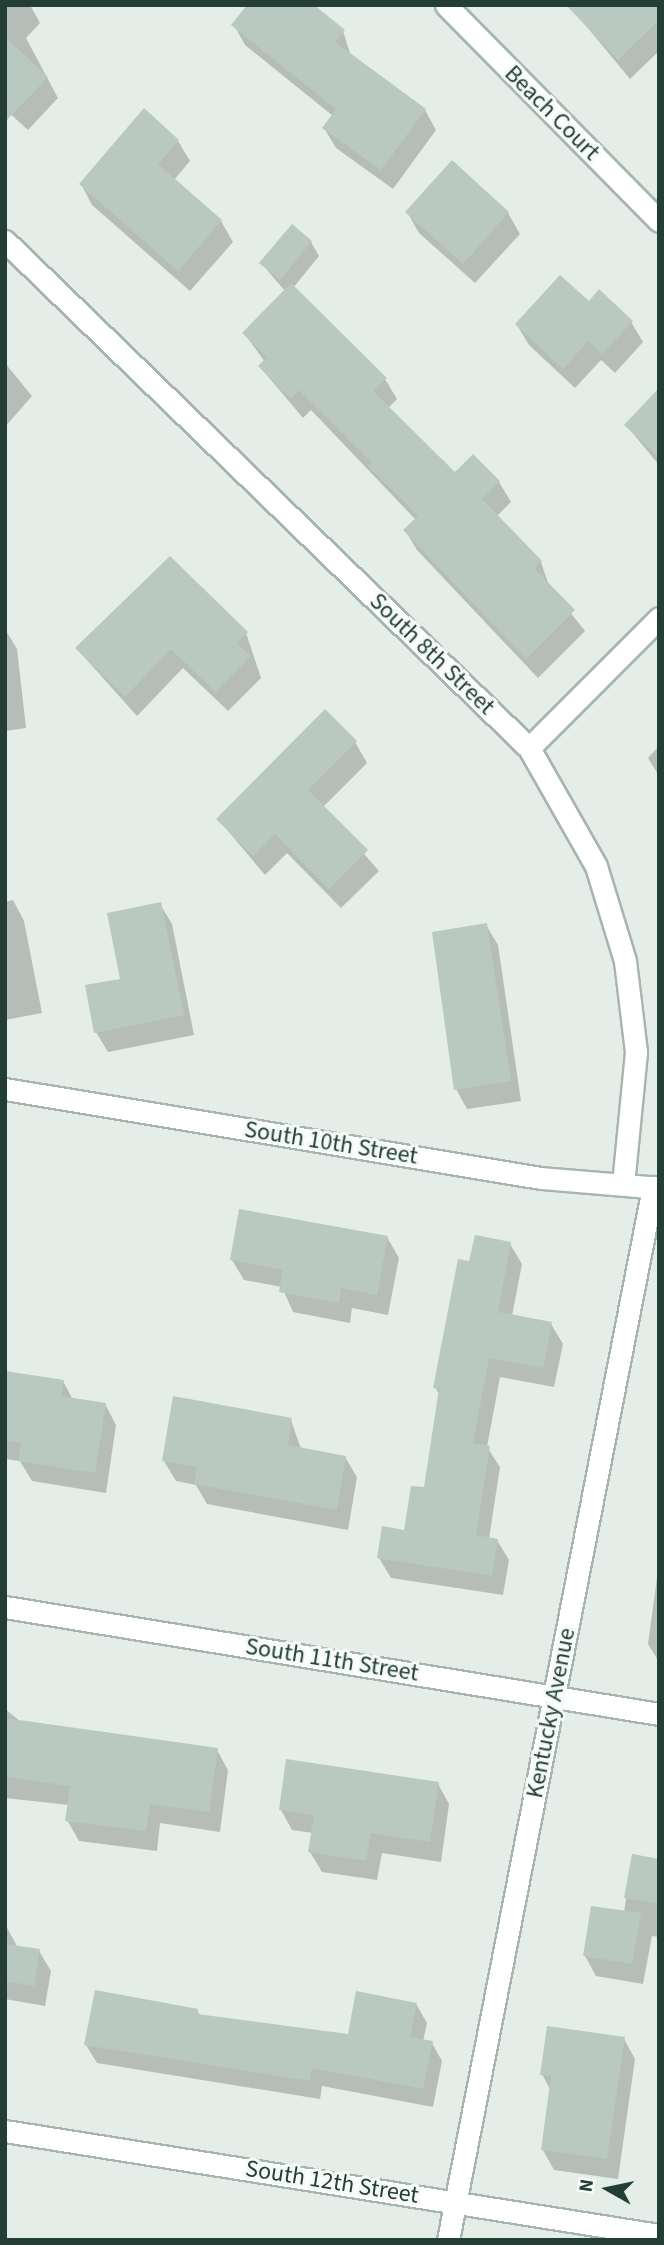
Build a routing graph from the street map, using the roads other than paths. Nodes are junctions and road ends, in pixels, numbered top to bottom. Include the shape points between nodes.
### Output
1 (446, 5) edge
2 (659, 221) edge
3 (5, 241) edge
4 (659, 618) edge
5 (528, 748) junction
6 (5, 1089) edge
7 (623, 1184) junction
8 (656, 1188) edge
9 (5, 1607) edge
10 (554, 1696) junction
11 (659, 1714) edge
12 (5, 2131) edge
13 (456, 2201) junction
14 (659, 2235) edge
15 (448, 2240) edge

1 - 2 street, Beach Court
3 - 5 street, South 8th Street
4 - 5 street
5 - 7 street, South 8th Street via 596,866 625,961 636,1052
6 - 7 street, South 10th Street via 541,1178
7 - 8 street, South 10th Street
8 - 10 street, Kentucky Avenue
9 - 10 street, South 11th Street
10 - 11 street, South 11th Street
10 - 13 street, Kentucky Avenue
12 - 13 street, South 12th Street
13 - 14 street, South 12th Street
13 - 15 street, Kentucky Avenue

